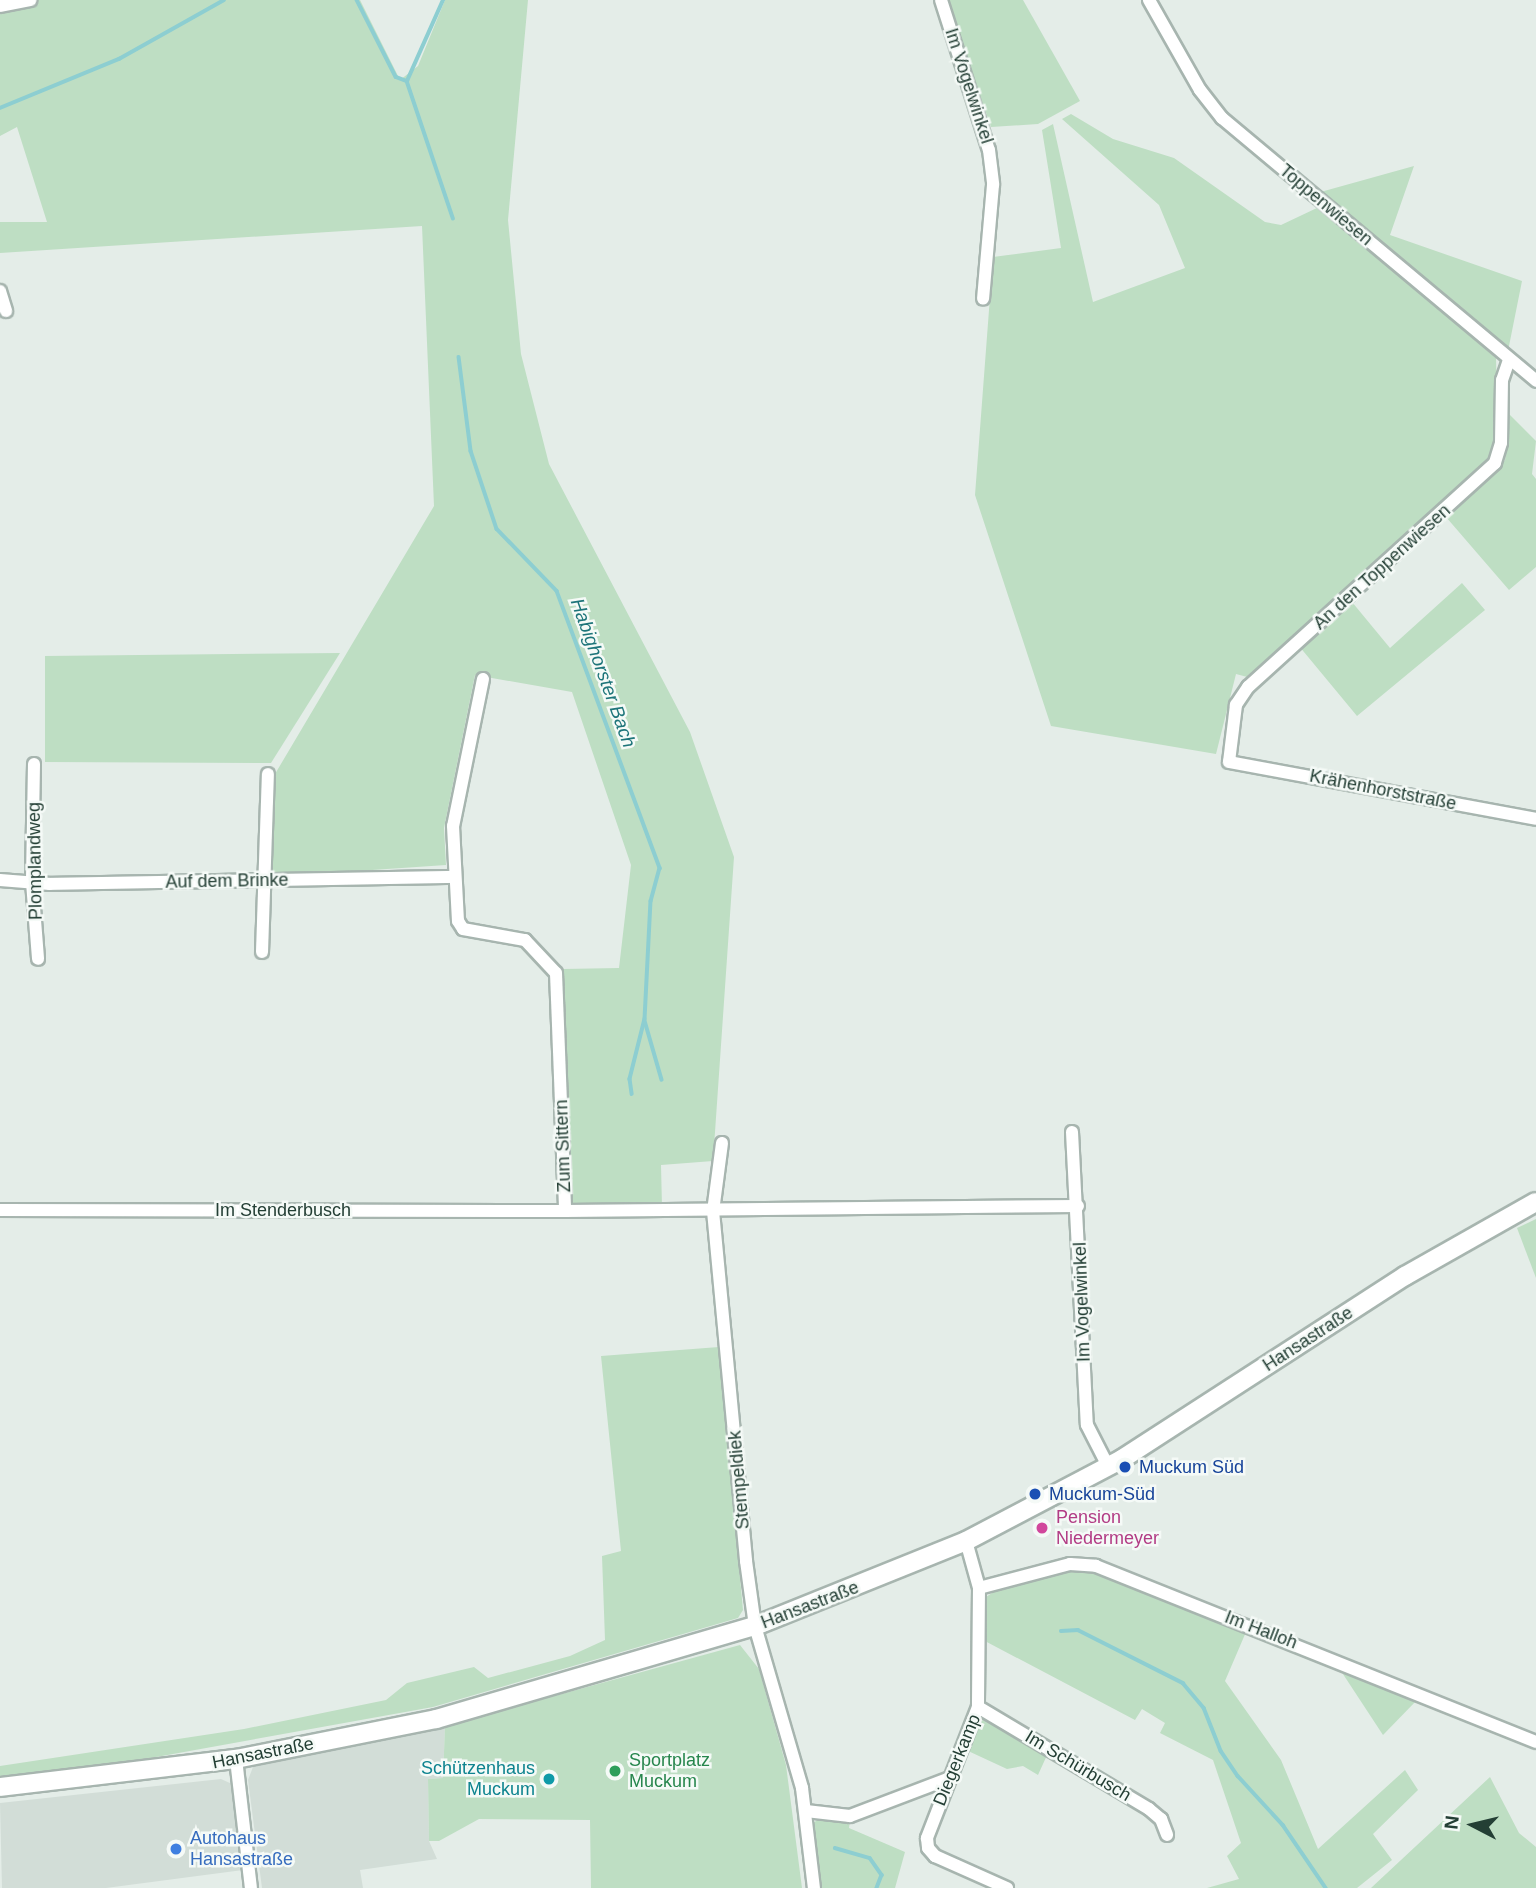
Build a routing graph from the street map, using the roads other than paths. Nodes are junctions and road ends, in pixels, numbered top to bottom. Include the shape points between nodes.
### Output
1 (30, 0) edge
2 (941, 0) edge
3 (1149, 0) edge
4 (0, 6) edge
5 (0, 291) edge
6 (983, 299) dead end
7 (6, 310) dead end
8 (1509, 360) junction
9 (1536, 381) edge
10 (483, 679) dead end
11 (1229, 762) joint
12 (34, 764) dead end
13 (268, 774) dead end
14 (1536, 819) edge
15 (454, 877) junction
16 (0, 880) edge
17 (264, 880) junction
18 (32, 882) junction
19 (262, 952) dead end
20 (38, 959) dead end
21 (1072, 1132) dead end
22 (722, 1143) dead end
23 (1536, 1202) edge
24 (1078, 1206) junction
25 (0, 1210) edge
26 (565, 1211) junction
27 (713, 1211) junction
28 (1108, 1466) junction
29 (966, 1541) junction
30 (979, 1588) junction
31 (755, 1626) junction
32 (978, 1707) junction
33 (1536, 1742) edge
34 (236, 1759) junction
35 (950, 1778) junction
36 (0, 1787) edge
37 (806, 1811) junction
38 (1167, 1835) dead end
39 (251, 1888) edge
40 (814, 1888) edge
41 (1007, 1888) edge

1 - 4 street
2 - 6 street, Im Vogelwinkel via 989,149 993,185
3 - 8 street, Toppenwiesen via 1200,90 1222,118
5 - 7 street
8 - 9 street, Toppenwiesen
8 - 11 street, An den Toppenwiesen via 1502,380 1501,443 1495,463 1248,687 1236,705
10 - 15 street, Zum Sittern via 453,826
11 - 14 street, Krähenhorststraße
12 - 18 street, Plomplandweg
13 - 17 street
15 - 17 street, Auf dem Brinke
15 - 26 street, Zum Sittern via 458,921 463,929 524,940 556,973
16 - 18 street, Auf dem Brinke
17 - 18 street, Auf dem Brinke
17 - 19 street
18 - 20 street, Plomplandweg
21 - 24 street, Im Vogelwinkel
22 - 27 street, Stempeldiek
23 - 28 main road, Hansastraße via 1405,1276
24 - 27 street, Zum Sittern
24 - 28 street, Im Vogelwinkel via 1087,1426
25 - 26 street, Im Stenderbusch
26 - 27 street, Zum Sittern
27 - 31 street, Stempeldiek
28 - 29 main road, Hansastraße
29 - 30 street, Diegerkamp
29 - 31 main road, Hansastraße
30 - 32 street, Diegerkamp
30 - 33 street, Im Halloh via 1070,1564 1096,1566
31 - 34 main road, Hansastraße via 436,1719
31 - 37 street, Stempeldiek
32 - 35 street, Diegerkamp
32 - 38 street, Im Schürbusch via 1149,1809 1161,1819
34 - 36 main road, Hansastraße
34 - 39 street
35 - 37 street via 850,1816
35 - 41 street, Diegerkamp via 927,1838 928,1848 935,1856
37 - 40 street, Stempeldiek

